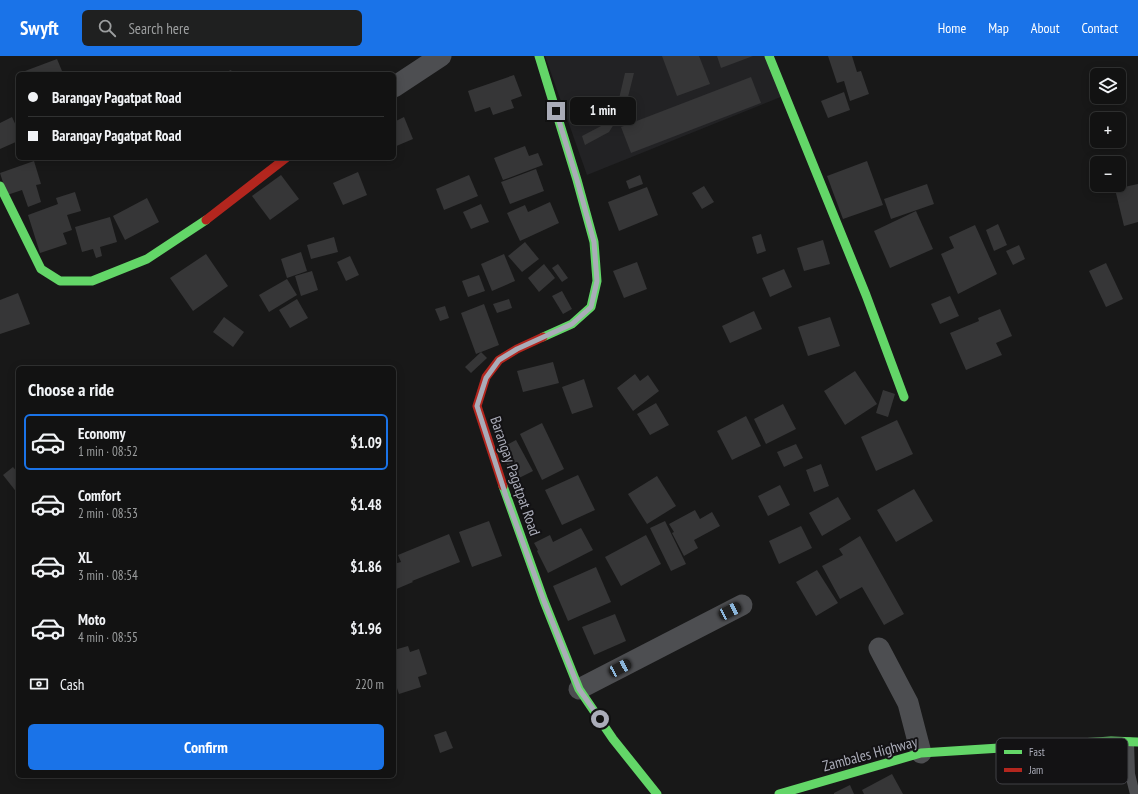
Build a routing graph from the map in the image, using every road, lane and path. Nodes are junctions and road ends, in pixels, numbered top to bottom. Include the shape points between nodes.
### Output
1 (442, 56) edge
2 (539, 56) edge
3 (769, 56) edge
4 (396, 86) edge
5 (283, 160) edge
6 (0, 186) edge
7 (904, 397) dead end
8 (742, 605) dead end
9 (879, 648) dead end
10 (579, 689) junction
11 (1133, 742) edge
12 (996, 748) edge
13 (921, 753) junction
14 (657, 794) edge
15 (779, 794) edge
16 (1135, 794) edge

1 - 4 street
2 - 10 street, Barangay Pagatpat Road via 594,242 597,281 591,307 572,324 499,360 486,378 477,406 525,549
3 - 7 street via 866,295
5 - 6 street via 204,222 147,259 92,281 60,281 41,269
8 - 10 street
9 - 13 street via 908,703
10 - 14 street, Barangay Pagatpat Road via 613,740
11 - 16 lane via 1130,774
12 - 13 street, Zambales Highway
13 - 15 street, Zambales Highway

